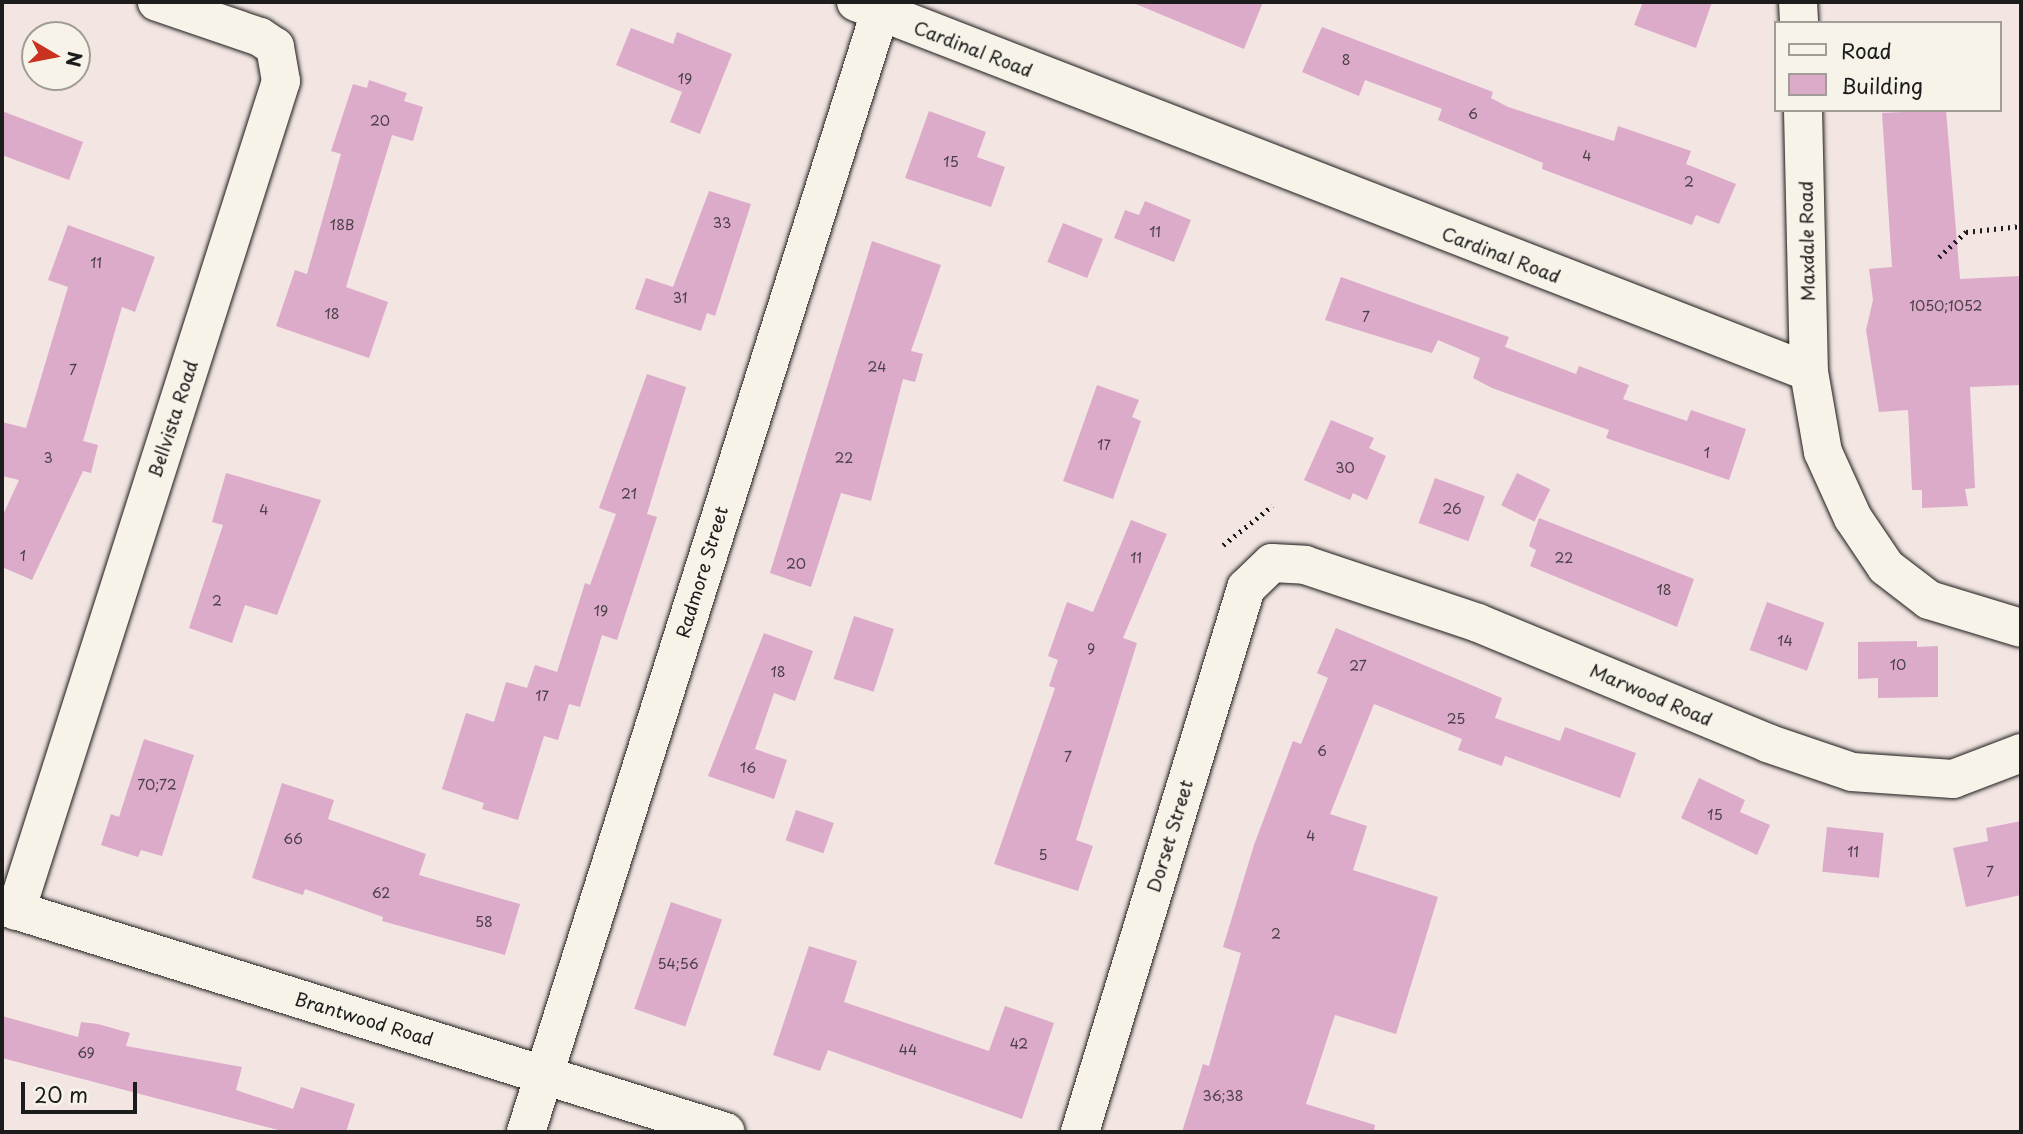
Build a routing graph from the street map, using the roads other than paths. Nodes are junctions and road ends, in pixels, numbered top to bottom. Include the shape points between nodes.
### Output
1 (157, 2) edge
2 (1798, 2) edge
3 (868, 7) edge
4 (1799, 21) edge
5 (1803, 112) edge
6 (1809, 372) junction
7 (1285, 561) joint
8 (2021, 628) edge
9 (2021, 753) edge
10 (9, 909) edge
11 (544, 1075) junction
12 (526, 1132) edge
13 (726, 1132) edge
14 (1080, 1132) edge

1 - 10 street, Bellvista Road via 260,37 275,47 281,81
2 - 4 street
3 - 6 street, Cardinal Road
3 - 11 street, Radmore Street
5 - 6 street, Maxdale Road
6 - 8 street via 1823,452 1853,518 1886,567 1929,600
7 - 9 street, Marwood Road via 1478,624 1767,743 1852,772 1953,779
7 - 14 street, Dorset Street via 1255,573 1246,588
10 - 11 street, Brantwood Road
11 - 12 street, Radmore Street
11 - 13 street, Brantwood Road

